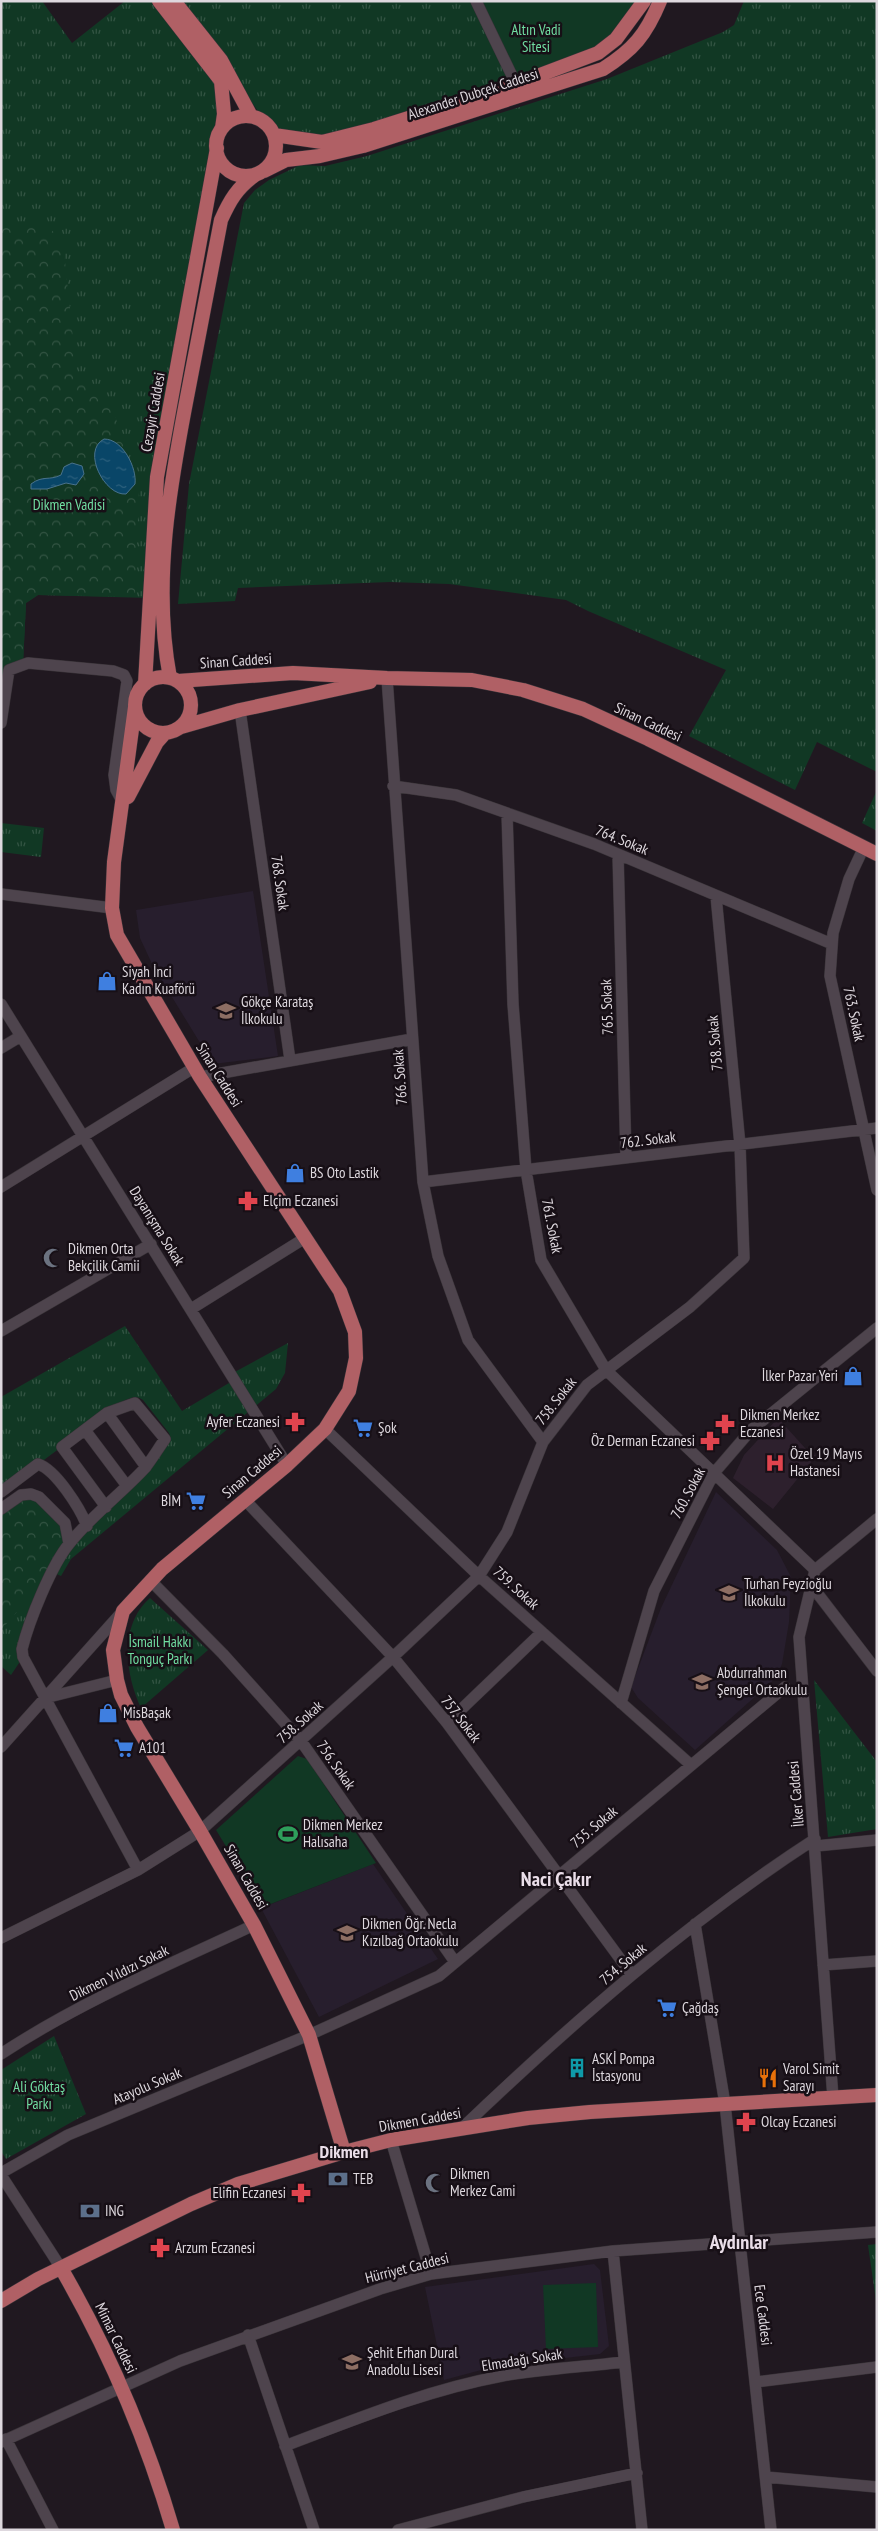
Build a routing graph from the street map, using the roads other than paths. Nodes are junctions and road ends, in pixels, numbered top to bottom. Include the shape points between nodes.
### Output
1 (174, 1) edge
2 (476, 1) edge
3 (644, 1) edge
4 (660, 1) edge
5 (159, 2) edge
6 (210, 57) junction
7 (516, 84) junction
8 (252, 116) junction
9 (222, 128) junction
10 (274, 135) junction
11 (216, 148) junction
12 (259, 173) junction
13 (155, 592) junction
14 (387, 678) junction
15 (174, 680) junction
16 (145, 684) junction
17 (135, 707) junction
18 (240, 710) junction
19 (1, 723) edge
20 (181, 727) junction
21 (165, 733) junction
22 (393, 786) junction
23 (124, 804) junction
24 (507, 813) junction
25 (870, 851) edge
26 (618, 854) junction
27 (1, 894) edge
28 (716, 896) junction
29 (112, 908) junction
30 (832, 944) junction
31 (1, 1004) edge
32 (21, 1036) junction
33 (412, 1039) junction
34 (1, 1048) edge
35 (290, 1060) junction
36 (198, 1072) junction
37 (877, 1128) edge
38 (864, 1130) junction
39 (84, 1137) junction
40 (740, 1144) junction
41 (626, 1158) junction
42 (526, 1170) junction
43 (423, 1182) junction
44 (1, 1187) edge
45 (877, 1190) edge
46 (305, 1238) junction
47 (151, 1244) junction
48 (191, 1309) junction
49 (877, 1328) edge
50 (1, 1331) edge
51 (606, 1370) junction
52 (107, 1413) junction
53 (325, 1429) junction
54 (85, 1430) junction
55 (544, 1442) junction
56 (287, 1465) junction
57 (146, 1467) junction
58 (714, 1473) junction
59 (127, 1486) junction
60 (1, 1492) edge
61 (245, 1500) junction
62 (106, 1506) junction
63 (1, 1509) edge
64 (877, 1519) edge
65 (87, 1526) junction
66 (69, 1544) junction
67 (815, 1570) junction
68 (480, 1576) junction
69 (150, 1580) junction
70 (811, 1585) junction
71 (123, 1611) junction
72 (542, 1632) junction
73 (393, 1657) junction
74 (877, 1672) edge
75 (117, 1680) junction
76 (785, 1687) dead end
77 (45, 1698) junction
78 (621, 1703) junction
79 (447, 1723) junction
80 (301, 1741) junction
81 (1, 1747) edge
82 (691, 1765) junction
83 (200, 1831) junction
84 (877, 1840) edge
85 (816, 1843) junction
86 (138, 1870) junction
87 (559, 1875) junction
88 (695, 1924) junction
89 (254, 1925) junction
90 (1, 1938) edge
91 (877, 1961) edge
92 (455, 1962) junction
93 (823, 1965) junction
94 (632, 1975) junction
95 (310, 2034) junction
96 (1, 2054) edge
97 (877, 2095) edge
98 (834, 2098) junction
99 (725, 2104) junction
100 (462, 2128) junction
101 (391, 2140) junction
102 (344, 2152) junction
103 (1, 2174) edge
104 (877, 2232) edge
105 (738, 2243) junction
106 (613, 2251) junction
107 (61, 2268) junction
108 (431, 2274) junction
109 (1, 2301) edge
110 (248, 2335) junction
111 (623, 2362) junction
112 (877, 2367) edge
113 (756, 2382) junction
114 (122, 2387) junction
115 (3, 2440) edge
116 (285, 2446) junction
117 (638, 2472) junction
118 (766, 2477) junction
119 (877, 2487) edge
120 (53, 2530) edge
121 (173, 2530) edge
122 (314, 2530) edge
123 (398, 2530) edge
124 (642, 2530) edge
125 (770, 2530) edge

1 - 6 main road
2 - 7 street
3 - 7 main road, Alexander Dubçek Caddesi via 616,39 598,53
4 - 12 main road, Alexander Dubçek Caddesi via 645,32 628,53 603,70 363,146 286,160
5 - 6 main road
6 - 8 main road
6 - 9 main road via 221,81
7 - 10 main road, Alexander Dubçek Caddesi via 322,142
8 - 9 main road via 241,116
8 - 10 main road via 261,120
9 - 11 main road
10 - 12 main road via 275,154
11 - 12 main road via 221,163 228,170 246,176
11 - 13 main road, Cezayir Caddesi via 157,477
12 - 13 main road, Cezayir Caddesi via 241,185 230,198 221,220 171,480
13 - 15 main road, Cezayir Caddesi via 164,648
13 - 16 main road, Cezayir Caddesi
14 - 15 main road, Sinan Caddesi via 293,673
14 - 18 main road, Sinan Caddesi
14 - 22 street, 766. Sokak
14 - 25 main road, Sinan Caddesi via 472,680 524,690 583,709
15 - 16 main road via 161,677
15 - 20 main road via 189,695 191,703 190,712
16 - 17 main road via 139,690
17 - 21 main road via 137,716 148,729
17 - 23 main road, Sinan Caddesi
18 - 20 main road, Sinan Caddesi
18 - 35 street, 768. Sokak
19 - 23 street via 9,670 28,663 113,671 124,675 127,681 114,775 116,790
20 - 21 main road
21 - 23 main road, Sinan Caddesi
22 - 24 street, 764. Sokak via 456,794
22 - 33 street, 766. Sokak
23 - 29 main road, Sinan Caddesi via 114,862
24 - 26 street, 764. Sokak
24 - 42 street, 761. Sokak via 513,1004
25 - 30 street, 763. Sokak via 849,879
26 - 28 street, 764. Sokak
26 - 41 street, 765. Sokak
27 - 29 street
28 - 30 street, 764. Sokak
28 - 40 street, 758. Sokak
29 - 36 main road, Sinan Caddesi via 117,935 126,954
30 - 38 street, 763. Sokak via 830,976
31 - 32 street, Dayanışma Sokak
32 - 34 street
32 - 39 street, Dayanışma Sokak
33 - 35 street
33 - 43 street, 766. Sokak
35 - 36 street
36 - 39 street
36 - 46 main road, Sinan Caddesi
37 - 38 street, 762. Sokak
38 - 40 street, 762. Sokak
38 - 45 street, 763. Sokak
39 - 44 street
39 - 47 street, Dayanışma Sokak
40 - 41 street, 762. Sokak
40 - 51 street, 758. Sokak via 744,1258 690,1307
41 - 42 street, 762. Sokak
42 - 43 street, 762. Sokak
42 - 51 street, 761. Sokak via 541,1260
43 - 55 street, 766. Sokak via 438,1256 468,1340
46 - 48 street
46 - 53 main road, Sinan Caddesi via 340,1291 355,1332 353,1380 337,1414
47 - 48 street, Dayanışma Sokak
47 - 50 street
48 - 56 street, Dayanışma Sokak
49 - 58 street, 760. Sokak via 751,1430
51 - 55 street, 758. Sokak via 587,1385
51 - 58 street, 761. Sokak
52 - 54 street
52 - 57 street
52 - 57 street via 135,1403 165,1440
53 - 56 main road, Sinan Caddesi
53 - 68 street, 759. Sokak
54 - 59 street
54 - 62 street via 62,1447
55 - 68 street, 758. Sokak via 507,1532
56 - 61 main road, Sinan Caddesi
57 - 59 street
58 - 67 street, 761. Sokak
58 - 78 street, 760. Sokak via 654,1591
59 - 62 street
60 - 65 street via 38,1464 48,1468
61 - 69 main road, Sinan Caddesi
61 - 73 street, 757. Sokak
62 - 65 street
63 - 66 street via 21,1495 39,1497 65,1523
64 - 67 street
65 - 66 street
66 - 77 street via 52,1572 22,1649
67 - 70 street, İlker Caddesi
68 - 72 street, 759. Sokak
68 - 73 street, 758. Sokak
69 - 71 main road, Sinan Caddesi
69 - 80 street, 756. Sokak via 223,1654
70 - 74 street
70 - 85 street, İlker Caddesi via 799,1637
71 - 75 main road, Sinan Caddesi via 113,1650
71 - 77 street
72 - 78 street, 759. Sokak
72 - 79 street
73 - 79 street, 757. Sokak
73 - 80 street, 758. Sokak
75 - 77 street
75 - 83 main road, Sinan Caddesi via 137,1727
76 - 82 street, 755. Sokak
77 - 81 street
77 - 86 street
78 - 82 street, 759. Sokak
79 - 87 street, 757. Sokak
80 - 83 street, 758. Sokak
80 - 92 street, 756. Sokak
82 - 87 street, 755. Sokak
83 - 86 street, 758. Sokak
83 - 89 main road, Sinan Caddesi
84 - 85 street
85 - 88 street, 754. Sokak via 765,1871
85 - 93 street, İlker Caddesi
86 - 90 street, 758. Sokak
87 - 92 street, 755. Sokak
87 - 94 street, 757. Sokak
88 - 94 street, 754. Sokak
88 - 99 street, Ece Caddesi
89 - 95 main road, Sinan Caddesi
89 - 96 street, Dikmen Yıldızı Sokak via 90,2002
91 - 93 street
92 - 95 street, 755. Sokak via 439,1976
93 - 98 street, İlker Caddesi
94 - 100 street, 754. Sokak via 531,2062
95 - 102 main road, Sinan Caddesi
95 - 103 street, Atayolu Sokak via 68,2135
97 - 98 main road, Dikmen Caddesi
98 - 99 main road, Dikmen Caddesi
99 - 100 main road, Dikmen Caddesi via 590,2112
99 - 105 street, Ece Caddesi
100 - 101 main road, Dikmen Caddesi
101 - 102 main road, Dikmen Caddesi
101 - 108 street
102 - 107 main road, Dikmen Caddesi via 238,2184
103 - 107 street, Mimar Caddesi
104 - 105 street, Hürriyet Caddesi
105 - 106 street, Hürriyet Caddesi
105 - 113 street, Ece Caddesi
106 - 108 street, Hürriyet Caddesi
106 - 111 street
107 - 109 main road, Dikmen Caddesi
107 - 114 main road, Mimar Caddesi via 96,2330
108 - 110 street, Hürriyet Caddesi
110 - 114 street, Hürriyet Caddesi
110 - 116 street
111 - 116 street, Elmadağı Sokak via 485,2380 386,2408
111 - 117 street
112 - 113 street
113 - 118 street, Ece Caddesi
114 - 115 street, Hürriyet Caddesi
114 - 121 main road, Mimar Caddesi
115 - 120 street
116 - 122 street
117 - 123 street via 523,2497
117 - 124 street
118 - 119 street
118 - 125 street, Ece Caddesi

